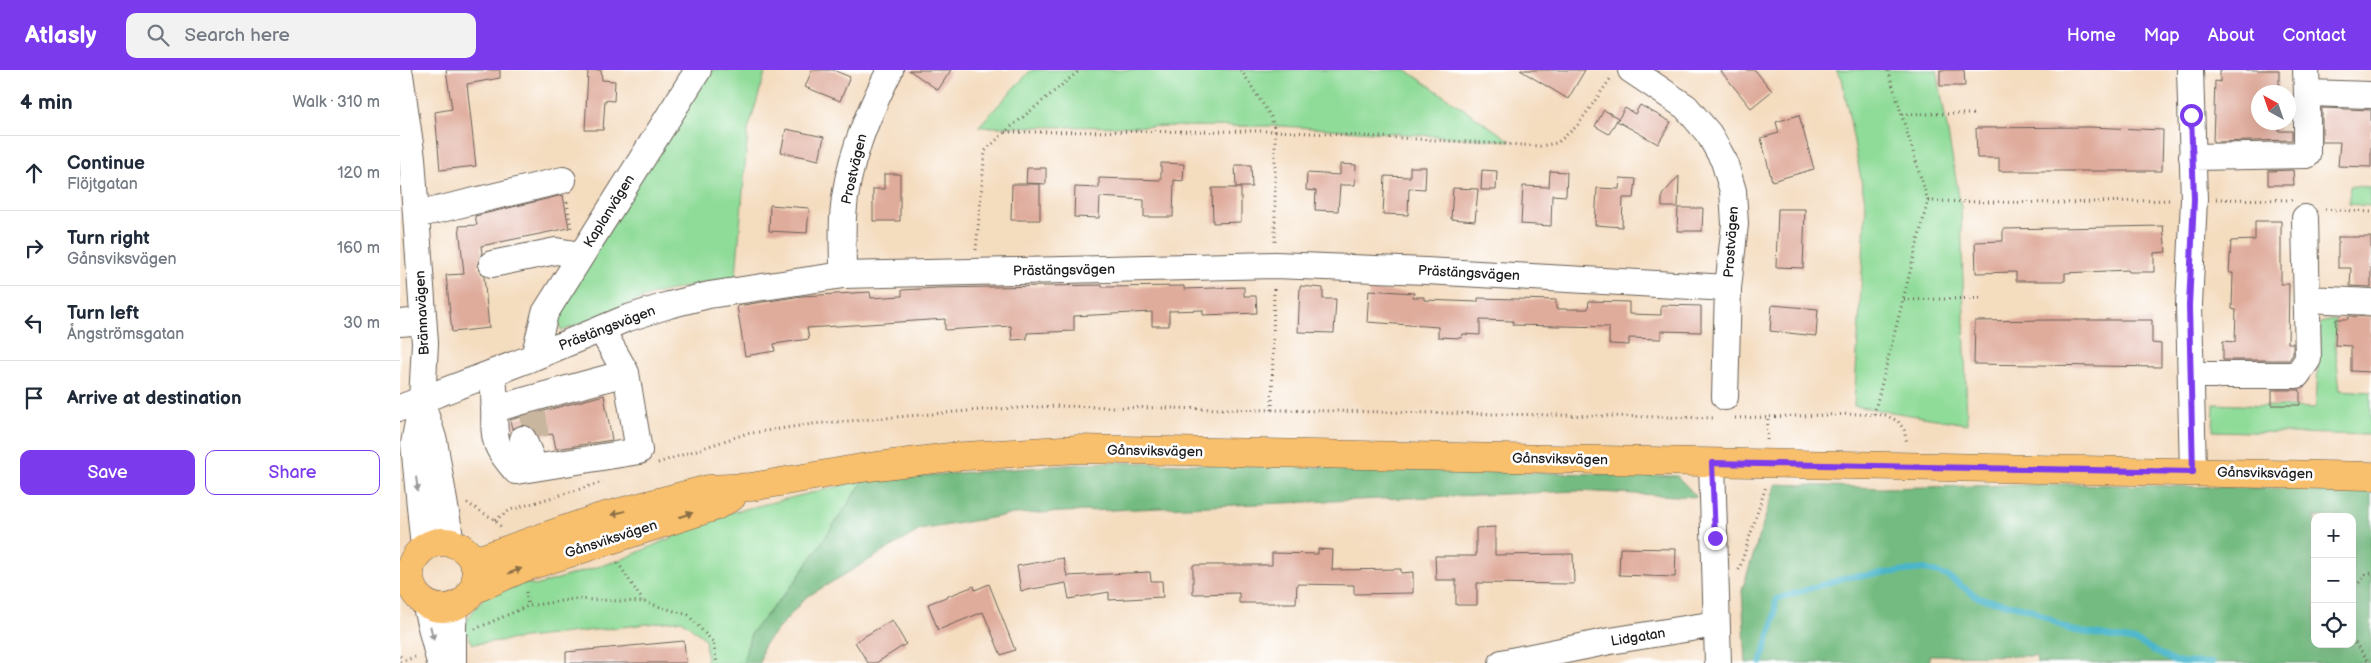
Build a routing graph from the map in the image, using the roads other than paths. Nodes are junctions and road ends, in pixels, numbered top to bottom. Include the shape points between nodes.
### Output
1 (698, 70) edge
2 (890, 70) edge
3 (1631, 70) edge
4 (2190, 70) edge
5 (400, 75) edge
6 (2306, 82) edge
7 (2371, 95) edge
8 (2192, 157) junction
9 (563, 180) road end
10 (416, 215) junction
11 (2305, 218) road end
12 (576, 254) junction
13 (492, 264) dead end
14 (843, 275) junction
15 (1728, 288) junction
16 (2308, 299) junction
17 (2371, 302) edge
18 (412, 322) edge
19 (601, 329) junction
20 (534, 357) junction
21 (626, 373) junction
22 (491, 374) junction
23 (2191, 375) junction
24 (1725, 397) dead end
25 (411, 405) edge
26 (494, 409) junction
27 (529, 417) junction
28 (1712, 463) junction
29 (541, 466) junction
30 (2193, 472) junction
31 (2371, 476) edge
32 (751, 486) junction
33 (461, 551) junction
34 (412, 560) edge
35 (464, 598) junction
36 (416, 603) edge
37 (1716, 624) junction
38 (440, 663) edge
39 (453, 663) edge
40 (1502, 663) edge
41 (1718, 663) edge

1 - 12 street, Kaplanvägen
2 - 14 street, Prostvägen via 868,114 846,190
3 - 15 street, Prostvägen via 1686,107 1710,134 1724,161 1733,191 1735,224
4 - 8 street
5 - 10 street, Brännavägen
6 - 7 street
6 - 8 street via 2307,155
8 - 23 street
9 - 10 street
10 - 18 street, Brännavägen
11 - 16 street
12 - 13 street via 556,251
12 - 20 street, Kaplanvägen via 545,313
14 - 15 street, Prästängsvägen via 1275,265
14 - 19 street, Prästängsvägen via 710,296 660,308
15 - 24 street, Prostvägen
16 - 17 street
16 - 23 street via 2308,359 2297,374
18 - 25 street, Brännavägen via 425,343
19 - 20 street, Prästängsvägen
19 - 21 street
20 - 22 street, Prästängsvägen
21 - 27 street
21 - 29 street via 639,451
22 - 25 street, Prästängsvägen
22 - 26 street
23 - 30 street
25 - 33 street, Brännavägen via 434,442
25 -> 34 street, Brännavägen via 414,444
26 - 27 street
26 - 29 street via 498,447 516,471
27 - 29 street
28 - 30 main road, Gånsviksvägen
28 - 32 main road, Gånsviksvägen via 1078,449 950,457
28 - 37 street
30 - 31 main road, Gånsviksvägen
32 -> 33 main road, Gånsviksvägen via 708,489 601,517 484,558
35 -> 32 main road, Gånsviksvägen via 523,568 714,506
33 - 34 main road via 442,542
33 - 35 main road via 475,574
34 - 36 main road via 411,583
35 - 36 main road via 440,608
35 - 39 street via 453,624
36 -> 38 street
37 - 40 street, Lidgatan
37 - 41 street

